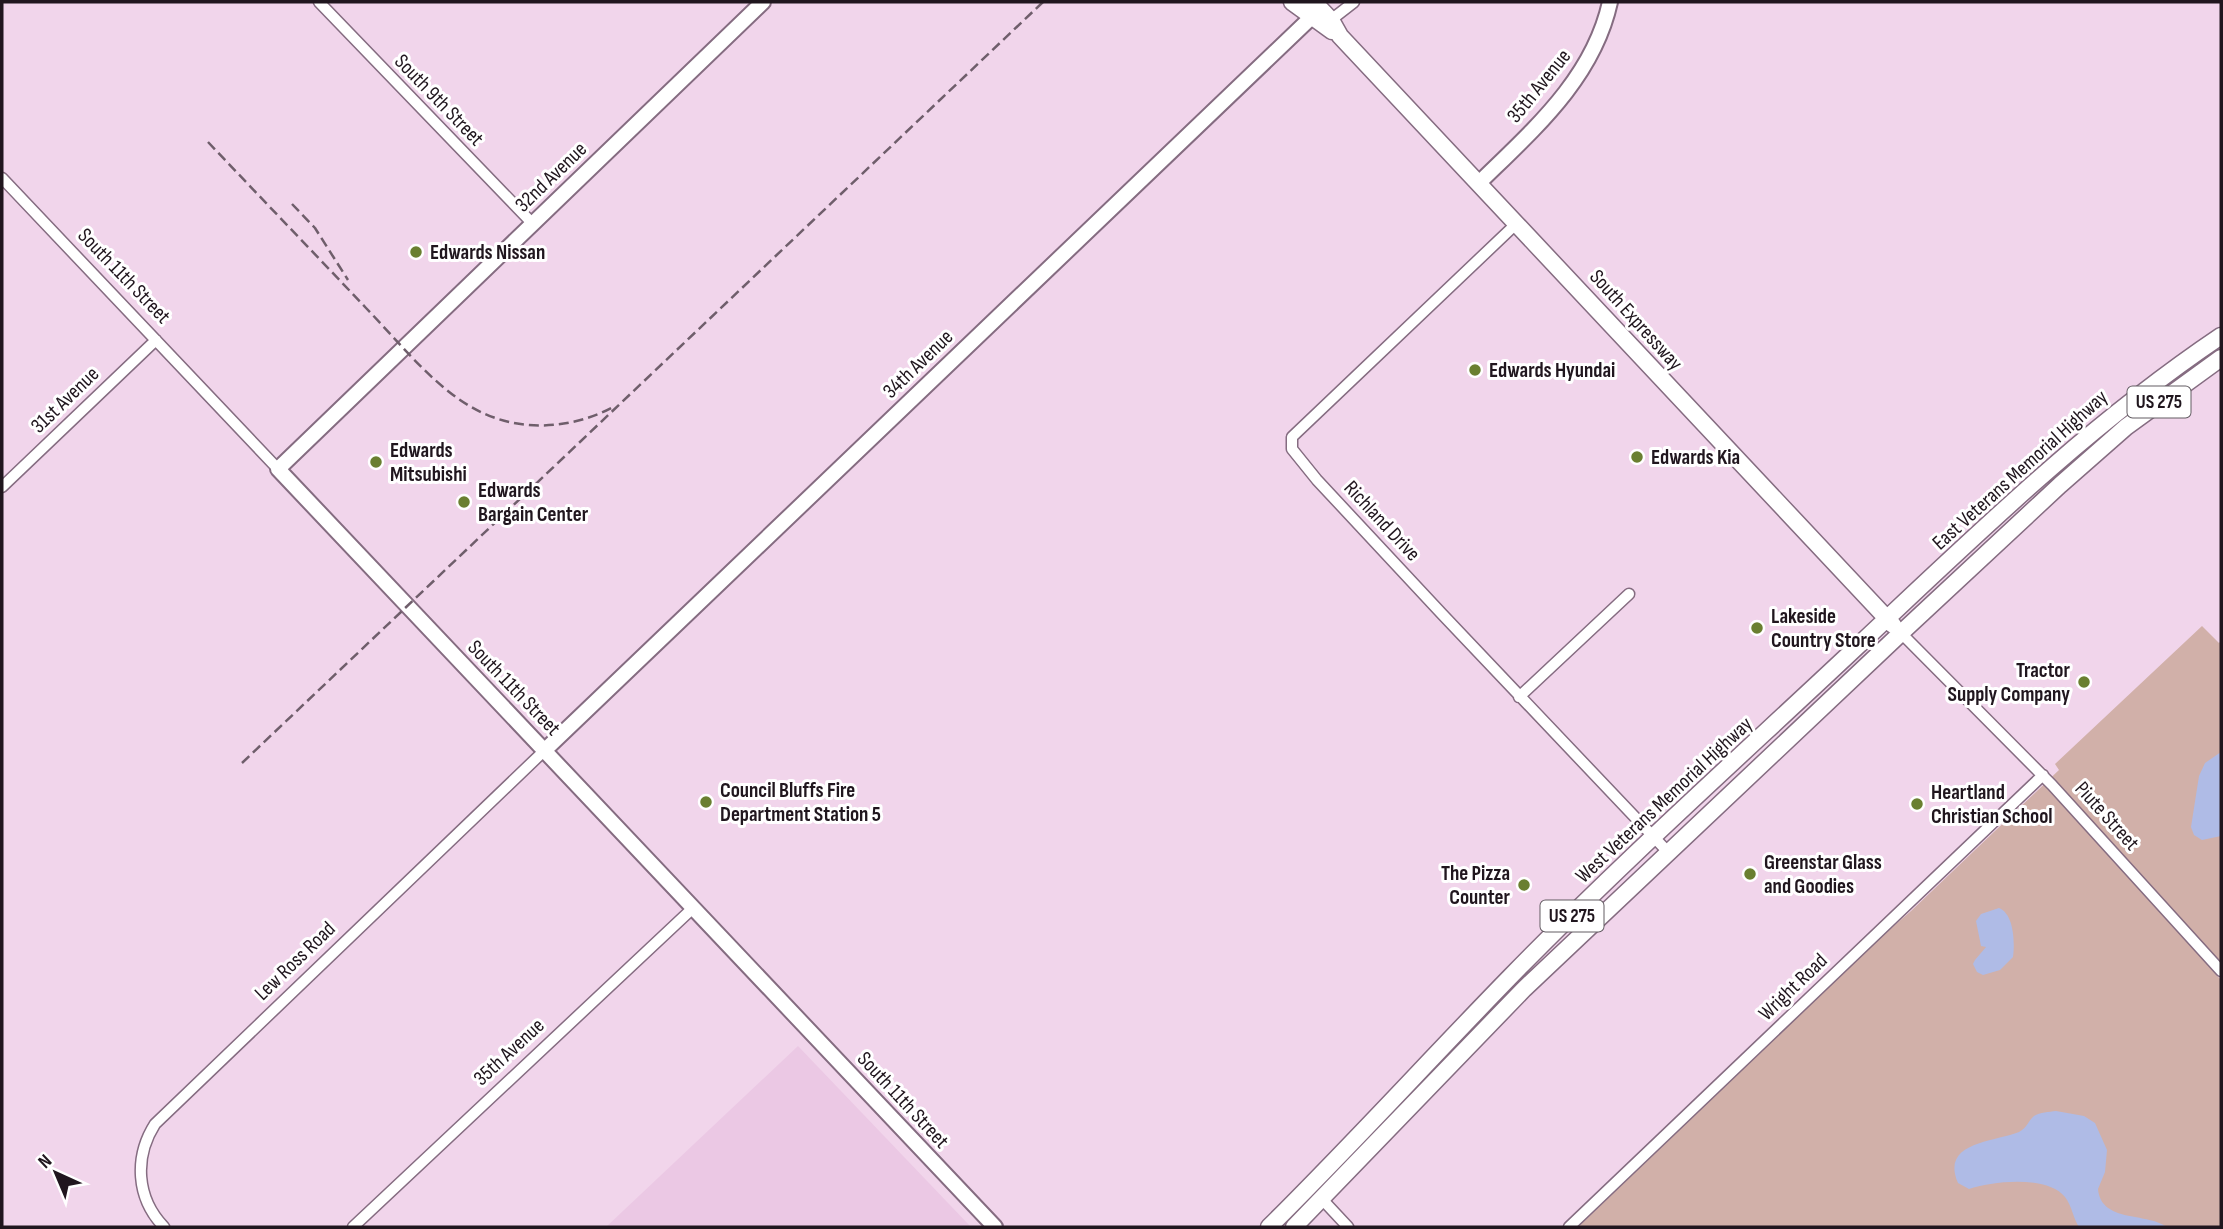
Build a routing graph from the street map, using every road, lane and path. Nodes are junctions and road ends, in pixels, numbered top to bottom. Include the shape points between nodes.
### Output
1 (318, 2) edge
2 (763, 2) edge
3 (1292, 2) edge
4 (1354, 2) edge
5 (1610, 2) edge
6 (1320, 15) edge
7 (2, 178) edge
8 (1479, 183) junction
9 (1517, 223) junction
10 (533, 224) junction
11 (2221, 337) edge
12 (156, 340) junction
13 (2221, 358) edge
14 (278, 469) junction
15 (2, 487) edge
16 (1629, 594) dead end
17 (1887, 618) junction
18 (1901, 632) junction
19 (1519, 696) junction
20 (544, 750) junction
21 (2043, 775) junction
22 (1654, 838) junction
23 (1668, 852) junction
24 (693, 908) junction
25 (2221, 971) edge
26 (1310, 1186) junction
27 (1322, 1199) junction
28 (163, 1227) edge
29 (353, 1227) edge
30 (995, 1227) edge
31 (1269, 1227) edge
32 (1294, 1227) edge
33 (1348, 1227) edge
34 (1569, 1227) edge

1 - 10 street, South 9th Street
2 - 10 street, 32nd Avenue
3 - 6 main road, South Expressway
4 - 6 street
5 - 8 street, 35th Avenue via 1592,53 1565,95
6 - 8 main road, South Expressway
6 - 20 street, 34th Avenue
7 - 12 street, South 11th Street
8 - 9 main road, South Expressway
9 - 17 main road, South Expressway
9 - 19 street, Richland Drive via 1291,443 1317,480
10 - 14 street, 32nd Avenue
11 - 17 main road, East Veterans Memorial Highway / US 275 via 2096,428
12 - 14 street, South 11th Street
12 - 15 street, 31st Avenue
13 - 18 main road, East Veterans Memorial Highway / US 275 via 2126,427
14 - 20 street, South 11th Street
16 - 19 street
17 - 18 main road, South Expressway
17 - 22 main road, West Veterans Memorial Highway / US 275
18 - 21 street, Piute Street
18 - 23 main road, West Veterans Memorial Highway / US 275
19 - 22 street, Richland Drive
20 - 24 street, South 11th Street
20 - 28 street, Lew Ross Road via 155,1124 143,1149 140,1172 146,1201
21 - 25 street, Piute Street
21 - 34 street, Wright Road
22 - 23 street, Richland Drive
22 - 26 main road, West Veterans Memorial Highway / US 275 via 1511,975
23 - 27 main road, West Veterans Memorial Highway / US 275 via 1524,989
24 - 29 street, 35th Avenue
24 - 30 street, South 11th Street
26 - 27 street
26 - 31 main road, West Veterans Memorial Highway / US 275
27 - 32 main road, West Veterans Memorial Highway / US 275
27 - 33 street

